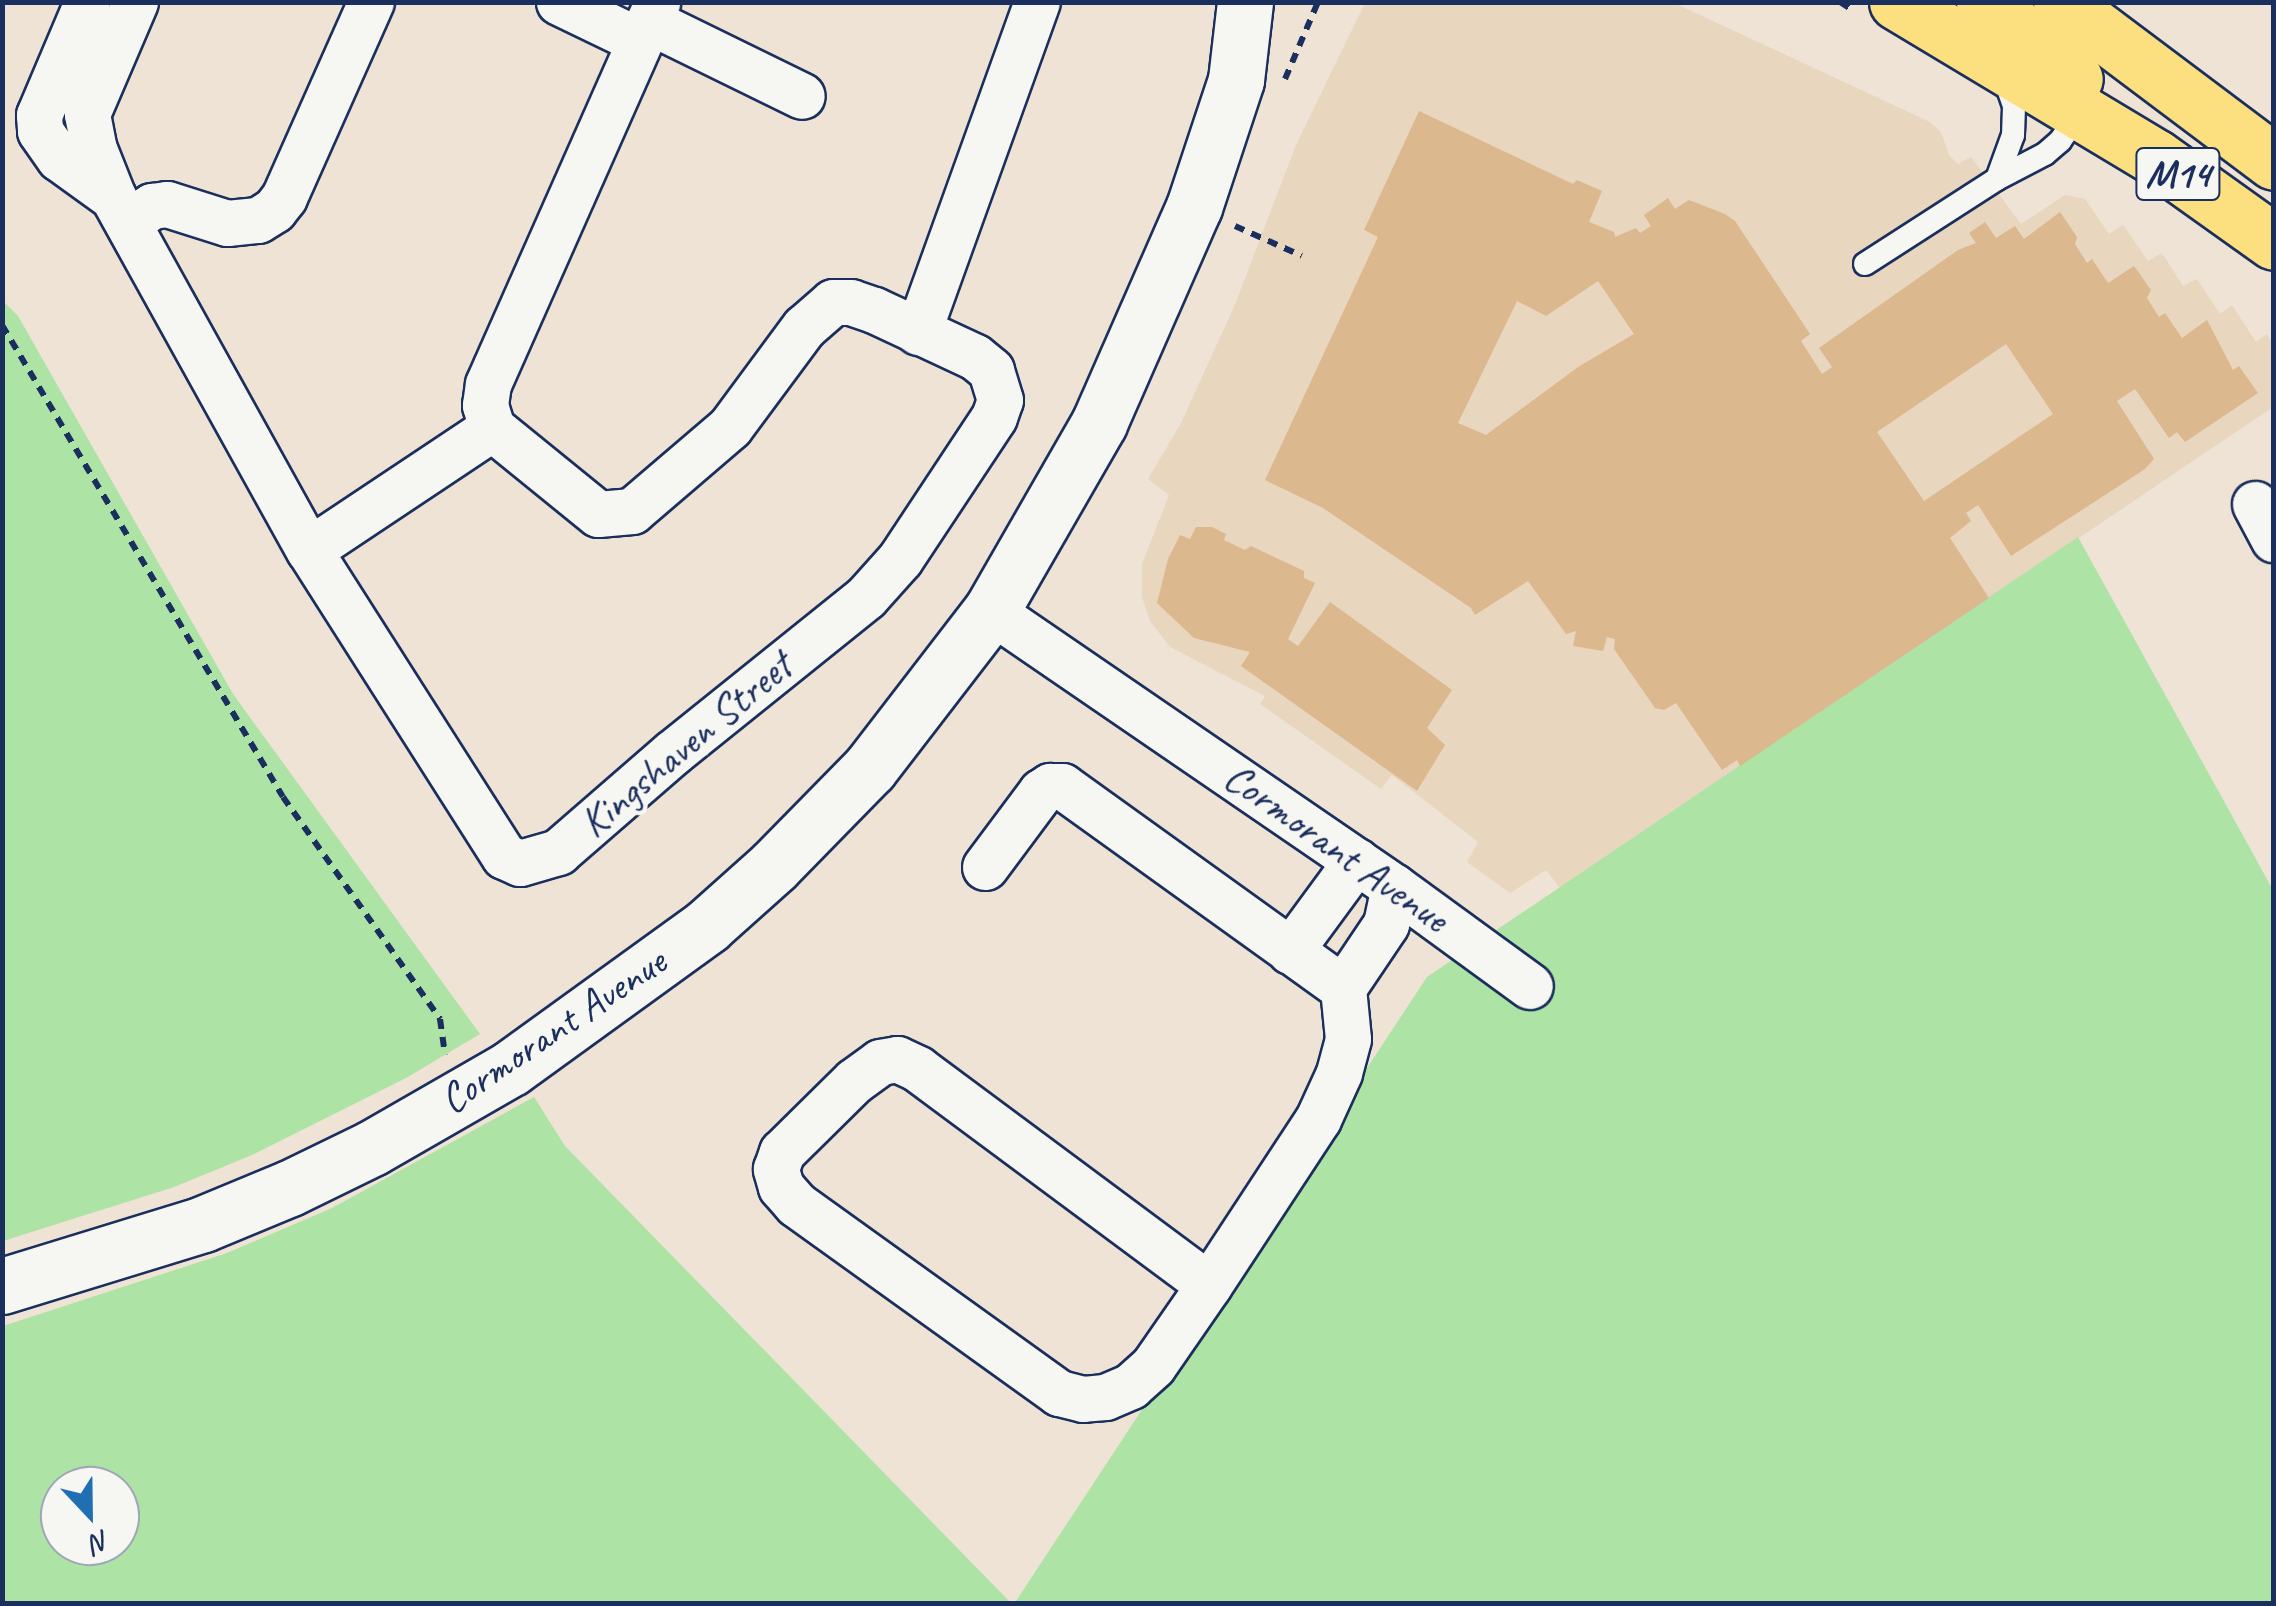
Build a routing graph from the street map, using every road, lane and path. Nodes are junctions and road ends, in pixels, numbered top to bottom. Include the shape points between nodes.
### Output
1 (135, 2) edge
2 (371, 2) edge
3 (559, 2) edge
4 (1037, 2) edge
5 (1245, 2) edge
6 (1287, 2) edge
7 (1318, 2) edge
8 (1896, 2) edge
9 (1984, 2) edge
10 (2061, 2) edge
11 (77, 6) edge
12 (648, 21) edge
13 (1996, 59) junction
14 (1258, 86) junction
15 (802, 96) dead end
16 (2080, 110) junction
17 (2274, 162) edge
18 (1997, 178) junction
19 (120, 210) junction
20 (1191, 212) junction
21 (2274, 242) edge
22 (1302, 256) dead end
23 (1866, 264) dead end
24 (2, 325) edge
25 (918, 332) junction
26 (492, 428) junction
27 (310, 550) junction
28 (991, 612) junction
29 (1356, 861) junction
30 (985, 867) dead end
31 (1394, 887) junction
32 (1290, 951) junction
33 (1530, 986) dead end
34 (1343, 988) junction
35 (448, 1071) dead end
36 (1209, 1285) junction
37 (2, 1286) edge

1 - 19 street, Kingshaven Street via 87,114
2 - 19 street via 274,210 258,220 227,223 167,204
3 - 12 street
4 - 25 street
5 - 14 street, Cormorant Avenue
6 - 14 street, Cormorant Avenue
7 - 14 path
8 - 13 main road, M14
9 - 16 main road via 2069,70 2081,91
10 - 17 main road, M14
11 - 19 street, Kingshaven Street via 39,115 40,131 59,158
12 - 15 street
12 - 26 street via 488,384
13 - 16 main road, M14
13 - 18 lane via 2014,106 2014,135
14 - 20 street, Cormorant Avenue
16 - 18 lane via 2060,142
16 - 21 main road, M14
18 - 23 lane
19 - 27 street, Kingshaven Street
20 - 22 path
20 - 28 street, Cormorant Avenue via 1099,423
24 - 35 path via 282,797 440,1019
25 - 26 street, Kingshaven Street via 851,302 820,310 730,427 632,511 615,516 578,501
25 - 27 street, Kingshaven Street via 975,357 990,370 1000,400 900,559 866,597 558,852 538,861 504,856 482,828
26 - 27 street
28 - 29 street, Cormorant Avenue
28 - 37 street, Cormorant Avenue via 870,768 774,866 707,926 565,1032 387,1139 290,1188 185,1230
29 - 31 street, Cormorant Avenue
29 - 32 street
30 - 32 street via 1041,792 1062,786
31 - 33 street, Cormorant Avenue
31 - 34 street via 1386,924
32 - 34 street
34 - 36 street via 1348,1039 1339,1074 1318,1119
36 - 36 street via 897,1059 880,1062 854,1081 782,1152 776,1169 796,1204 1071,1396 1105,1397 1131,1386 1153,1366

